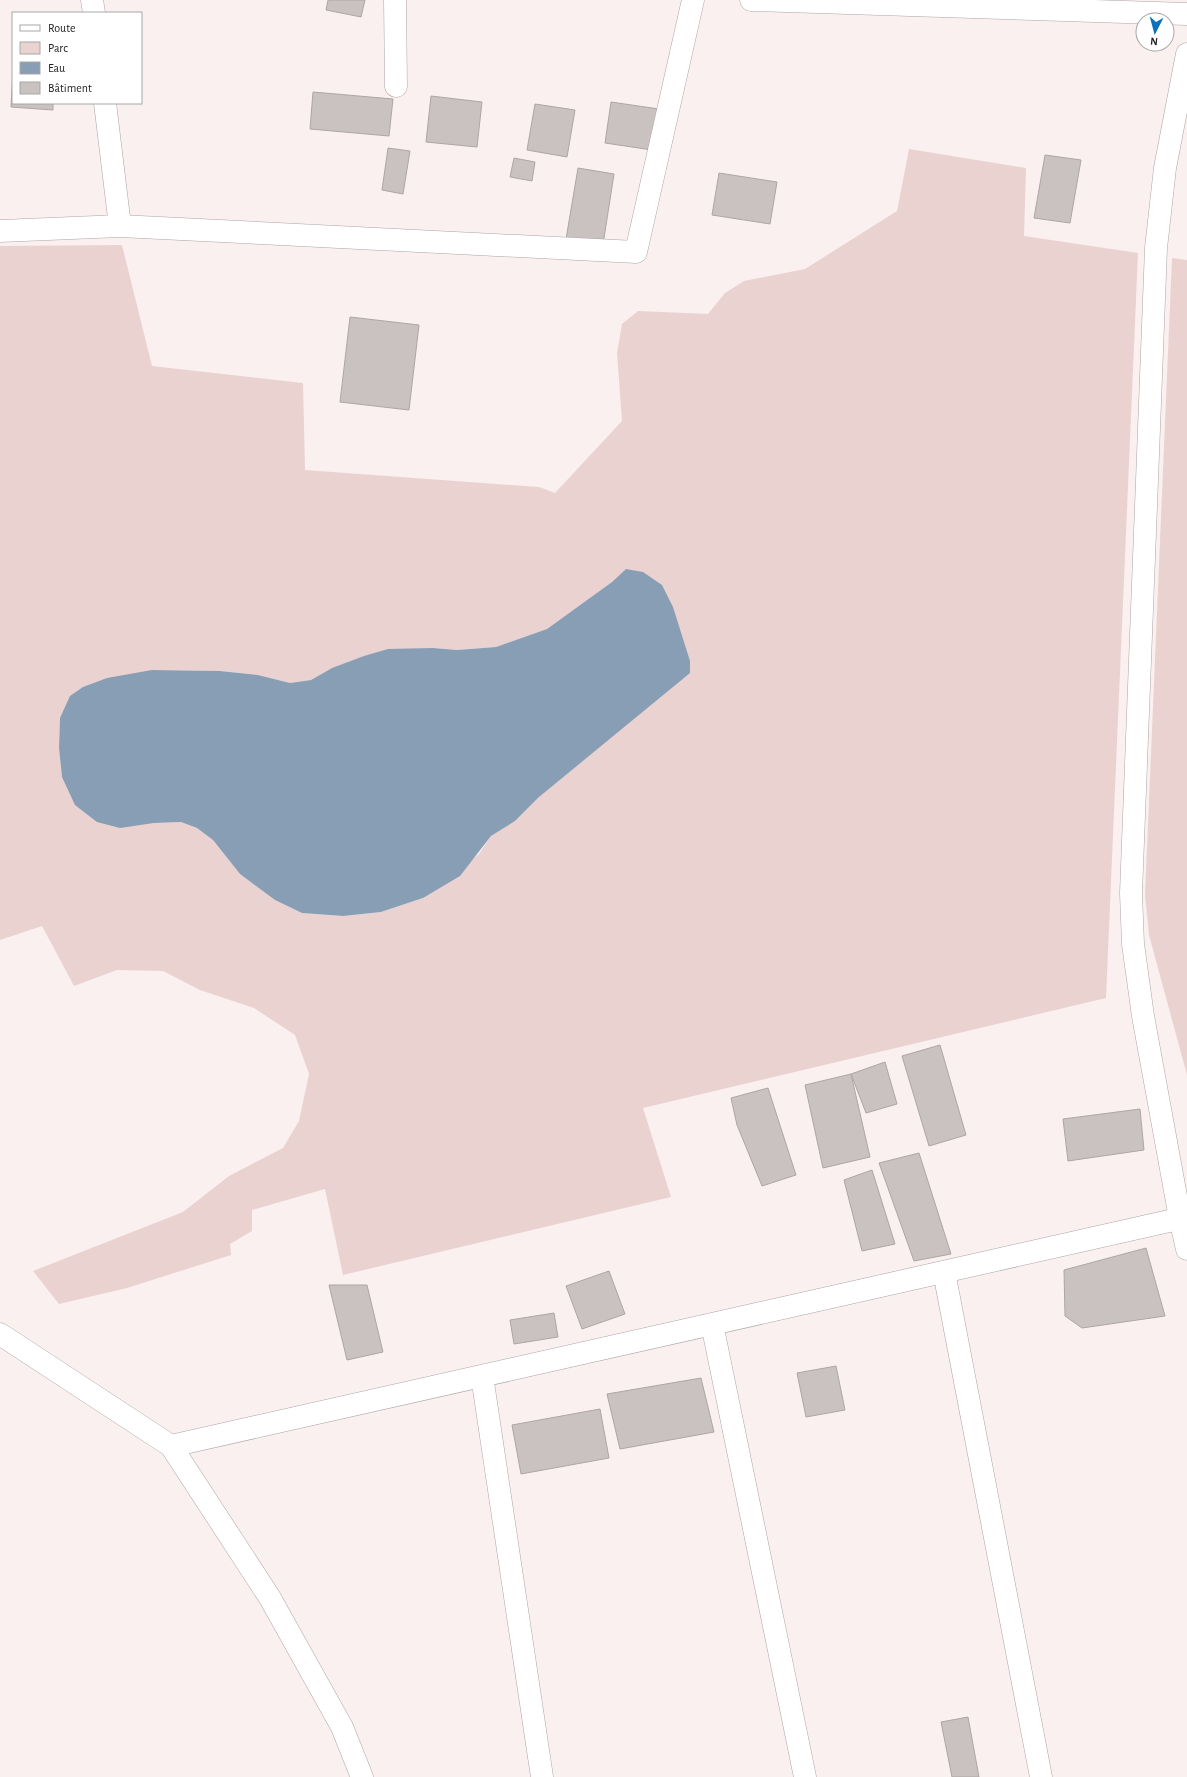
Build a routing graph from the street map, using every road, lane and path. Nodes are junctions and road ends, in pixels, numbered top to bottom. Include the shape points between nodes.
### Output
1 (92, 0) edge
2 (395, 0) edge
3 (693, 0) edge
4 (752, 0) edge
5 (94, 12) edge
6 (1187, 14) edge
7 (1187, 54) edge
8 (396, 86) dead end
9 (105, 104) edge
10 (120, 226) junction
11 (0, 230) edge
12 (1183, 1217) edge
13 (1187, 1249) edge
14 (944, 1272) junction
15 (712, 1324) junction
16 (0, 1334) edge
17 (482, 1376) junction
18 (171, 1446) junction
19 (362, 1777) edge
20 (542, 1777) edge
21 (805, 1777) edge
22 (1041, 1777) edge

1 - 5 street
2 - 8 street
3 - 10 street via 636,252
4 - 6 street
7 - 12 street via 1165,168 1156,248 1132,893 1133,944 1137,973
9 - 10 street
10 - 11 street
12 - 13 street
12 - 14 street
14 - 15 street
14 - 22 street
15 - 17 street
15 - 21 street
16 - 18 street
17 - 18 street
17 - 20 street
18 - 19 street via 270,1598 342,1727

